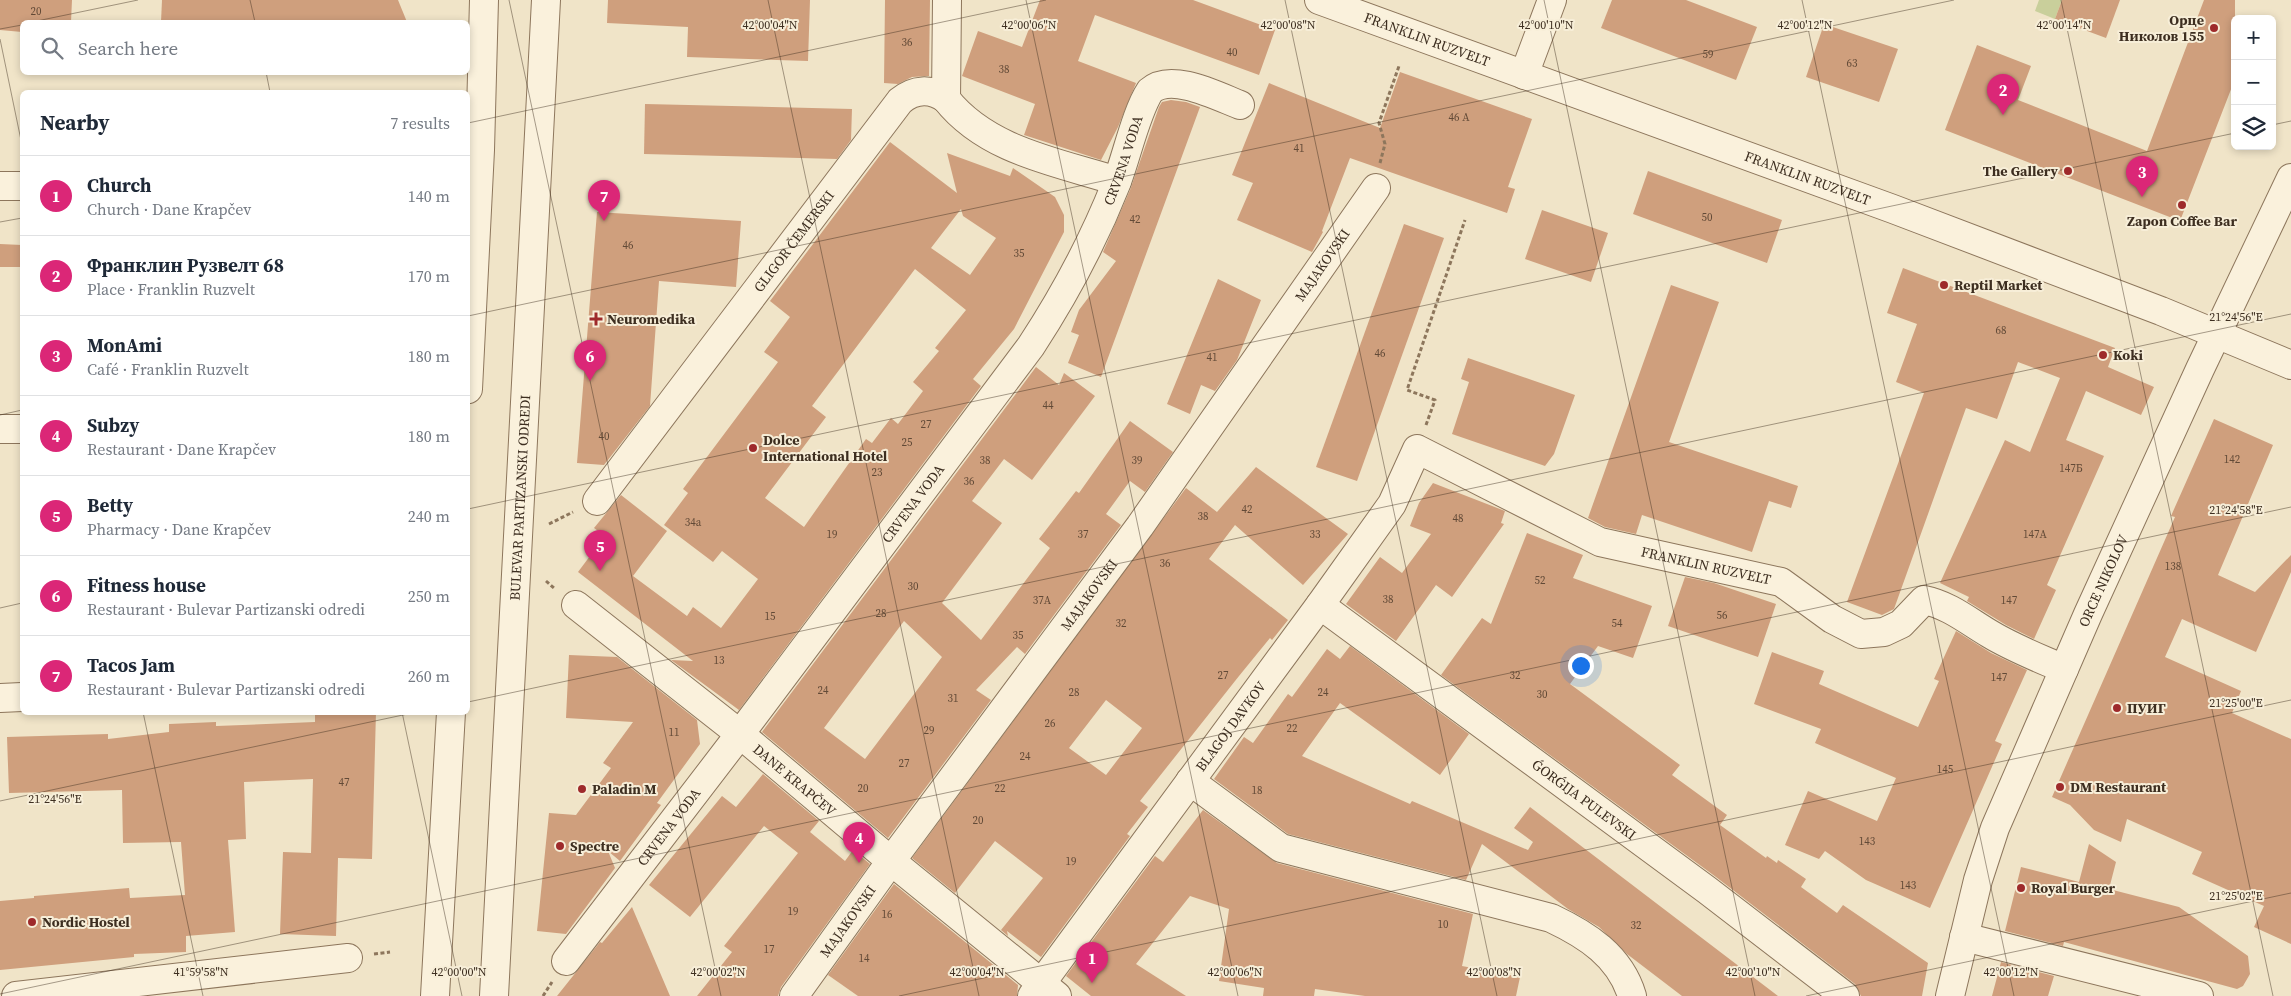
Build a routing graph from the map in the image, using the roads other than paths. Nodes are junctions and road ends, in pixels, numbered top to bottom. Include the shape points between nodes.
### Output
1 (466, 0) edge
2 (484, 0) edge
3 (546, 0) edge
4 (560, 0) edge
5 (947, 0) edge
6 (1319, 0) edge
7 (1552, 0) edge
8 (545, 27) junction
9 (484, 39) junction
10 (1524, 75) junction
11 (946, 100) junction
12 (1240, 105) dead end
13 (2291, 178) edge
14 (1117, 181) junction
15 (0, 186) edge
16 (20, 186) edge
17 (1376, 188) road end
18 (2217, 334) junction
19 (470, 344) edge
20 (2291, 365) edge
21 (0, 429) edge
22 (20, 429) edge
23 (1417, 449) joint
24 (596, 500) dead end
25 (576, 605) dead end
26 (1320, 605) junction
27 (2064, 669) junction
28 (20, 697) edge
29 (0, 698) edge
30 (451, 715) edge
31 (740, 734) junction
32 (1190, 781) junction
33 (891, 861) junction
34 (1964, 937) junction
35 (348, 958) dead end
36 (566, 961) dead end
37 (1044, 992) edge
38 (16, 996) edge
39 (435, 996) edge
40 (494, 996) edge
41 (794, 996) edge
42 (1632, 996) edge
43 (1845, 996) edge
44 (1950, 996) edge
45 (2199, 996) edge

1 - 9 street
2 - 9 street
3 - 8 street, BULEVAR PARTIZANSKI ODREDI
4 - 8 street
5 - 11 street
6 - 10 street, FRANKLIN RUZVELT
7 - 10 street
8 - 40 street, BULEVAR PARTIZANSKI ODREDI
9 - 19 street
10 - 18 street, FRANKLIN RUZVELT via 1893,209
11 - 14 street via 970,124 998,142
11 - 24 street, GLIGOR ČEMERSKI via 936,93 923,92 910,94 900,101
12 - 14 street, CRVENA VODA via 1182,85 1154,88 1143,106
13 - 18 street, ORCE NIKOLOV
14 - 31 street, CRVENA VODA via 1080,265 1031,346
15 - 16 street
17 - 33 street, MAJAKOVSKI via 1140,526
18 - 20 street, FRANKLIN RUZVELT
18 - 27 street, ORCE NIKOLOV
21 - 22 street
23 - 26 street, BLAGOJ DAVKOV via 1392,504
23 - 27 street, FRANKLIN RUZVELT via 1600,542 1781,582 1832,619 1861,634 1884,632 1901,624 1924,600 1963,616 1991,635
25 - 31 street, DANE KRAPČEV
26 - 32 street, BLAGOJ DAVKOV
26 - 43 street, ǴORǴIJA PULEVSKI via 1707,890
27 - 34 street, ORCE NIKOLOV via 1994,828
28 - 29 street
30 - 39 street
31 - 33 street, DANE KRAPČEV
31 - 36 street, CRVENA VODA
32 - 37 street, BLAGOJ DAVKOV
32 - 42 street via 1281,848 1551,918 1575,929 1606,952 1619,968
33 - 37 street, DANE KRAPČEV
33 - 41 street, MAJAKOVSKI
34 - 44 street, ORCE NIKOLOV
34 - 45 street
35 - 38 street

